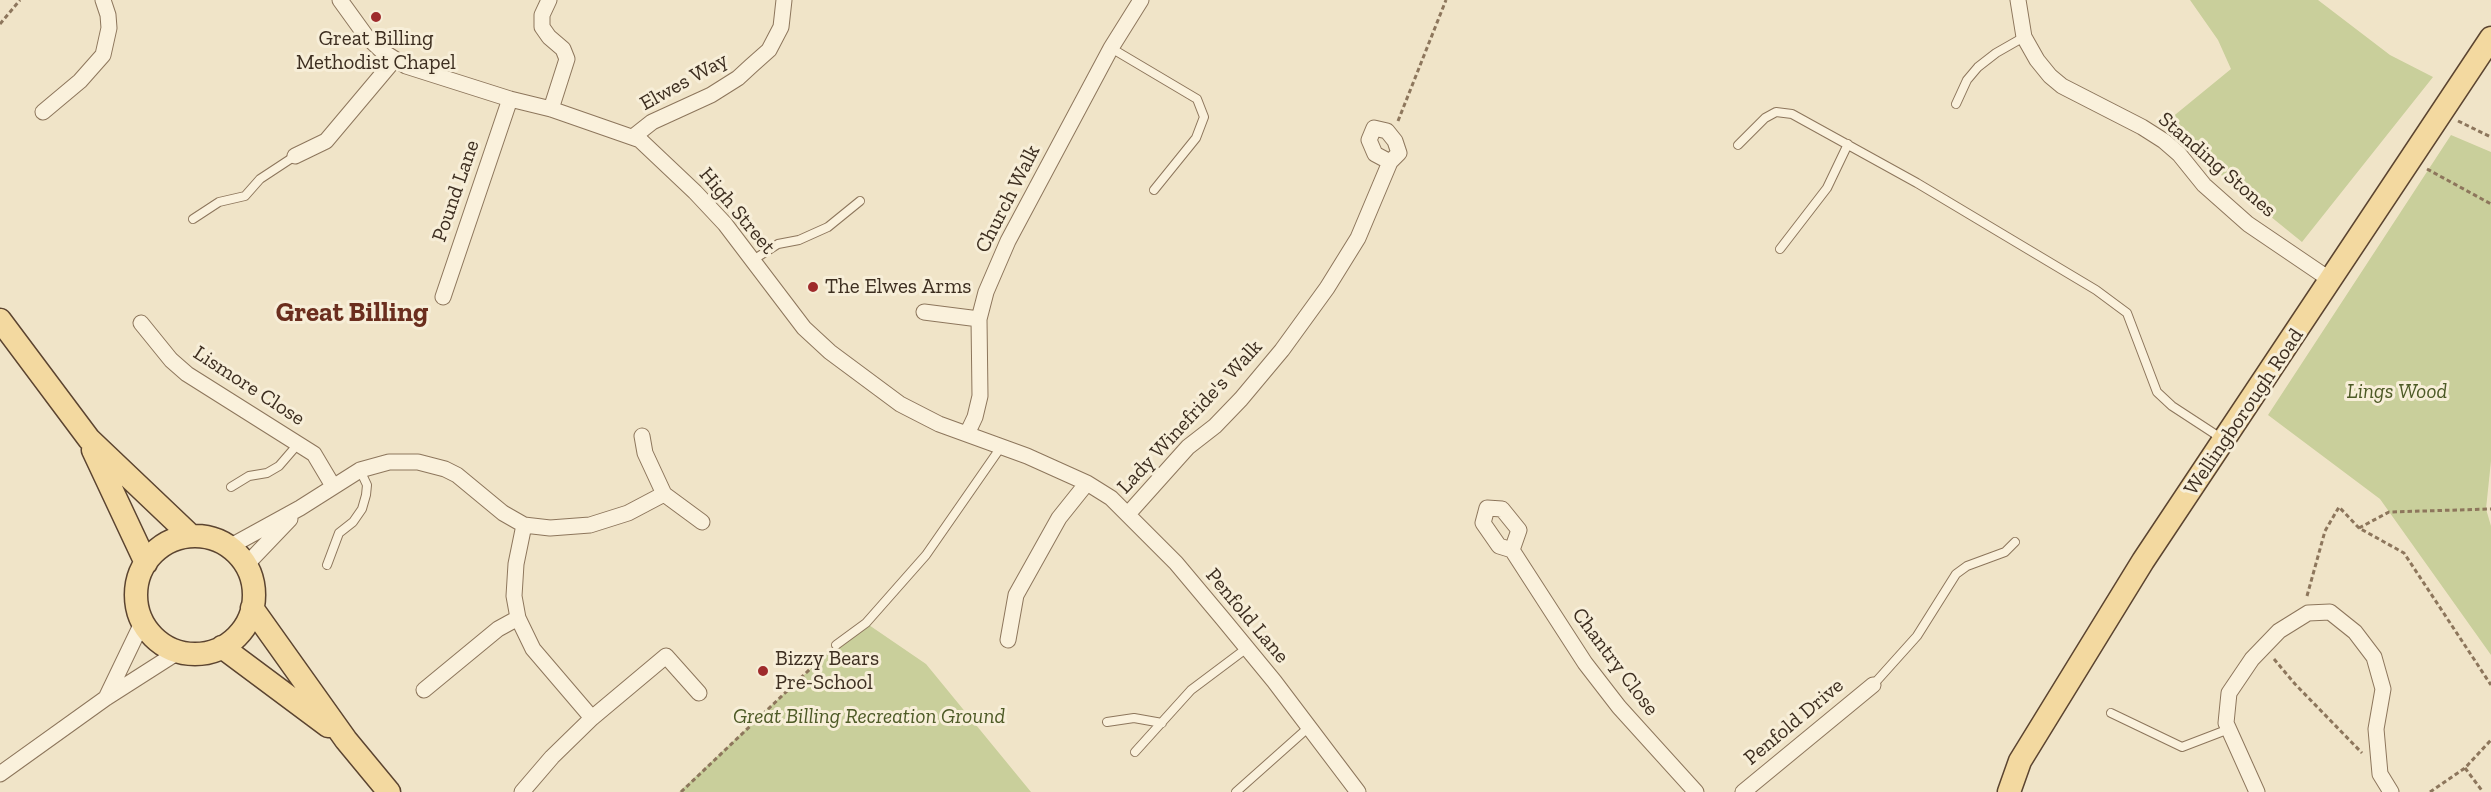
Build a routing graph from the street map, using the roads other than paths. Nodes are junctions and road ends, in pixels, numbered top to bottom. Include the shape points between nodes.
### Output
1 (103, 0) edge
2 (340, 0) edge
3 (549, 0) edge
4 (784, 0) edge
5 (1141, 0) edge
6 (2018, 0) edge
7 (2024, 37) junction
8 (2491, 38) edge
9 (1111, 48) junction
10 (395, 59) junction
11 (510, 99) junction
12 (1956, 104) dead end
13 (551, 109) junction
14 (43, 112) dead end
15 (633, 136) junction
16 (1848, 144) junction
17 (1738, 145) dead end
18 (295, 156) joint
19 (1390, 162) junction
20 (1154, 190) dead end
21 (860, 201) dead end
22 (193, 219) dead end
23 (1780, 249) dead end
24 (753, 260) junction
25 (2332, 281) junction
26 (442, 297) dead end
27 (924, 312) dead end
28 (979, 319) junction
29 (0, 320) edge
30 (141, 323) dead end
31 (967, 434) junction
32 (642, 436) dead end
33 (88, 439) junction
34 (2225, 440) junction
35 (299, 443) junction
36 (1001, 447) junction
37 (360, 470) junction
38 (1087, 483) junction
39 (333, 486) junction
40 (231, 487) dead end
41 (664, 494) junction
42 (300, 508) junction
43 (1128, 514) junction
44 (702, 522) dead end
45 (524, 525) junction
46 (191, 536) junction
47 (2015, 542) dead end
48 (229, 547) junction
49 (1512, 550) dead end
50 (146, 562) junction
51 (246, 565) junction
52 (327, 565) dead end
53 (252, 608) junction
54 (518, 618) junction
55 (142, 623) junction
56 (1008, 640) dead end
57 (836, 645) road end
58 (222, 647) junction
59 (1247, 648) junction
60 (178, 652) junction
61 (1873, 685) joint
62 (424, 690) dead end
63 (699, 693) dead end
64 (106, 698) junction
65 (2111, 713) dead end
66 (592, 718) junction
67 (1107, 722) dead end
68 (1161, 723) junction
69 (1309, 727) junction
70 (2229, 729) junction
71 (346, 740) junction
72 (1135, 752) dead end
73 (0, 774) edge
74 (1354, 791) edge
75 (388, 792) edge
76 (522, 792) edge
77 (1236, 792) edge
78 (1696, 792) edge
79 (1743, 792) edge
80 (2009, 792) edge
81 (2257, 792) edge
82 (2391, 792) edge

1 - 14 street via 109,28 103,55 80,81
2 - 10 street, High Street via 366,36
3 - 13 street via 542,15 542,27 563,49 567,59
4 - 15 street, Elwes Way via 781,27 769,50 738,78 652,122
5 - 9 street, Church Walk
6 - 7 street, Standing Stones
7 - 12 lane via 1978,67
7 - 25 street, Standing Stones via 2037,60 2056,81 2164,141 2241,218
8 - 25 main road, Wellingborough Road
9 - 20 lane via 1197,99 1204,117 1196,138
9 - 28 street, Church Walk via 1008,241 986,291
10 - 11 street, High Street
10 - 18 street via 326,141
11 - 13 street, High Street
11 - 26 street, Pound Lane
13 - 15 street, High Street
15 - 24 street, High Street via 695,192
16 - 17 lane via 1792,114 1776,112
16 - 23 lane via 1827,188
16 - 34 lane via 2096,290 2127,314 2157,392
18 - 22 lane via 260,178 245,196 219,202
19 - 19 street, Lady Winefride's Walk via 1375,153 1369,140 1374,128 1387,131 1392,137 1399,153
19 - 43 street, Lady Winefride's Walk via 1358,238 1282,350 1241,399 1188,447
21 - 24 lane via 828,227 778,244
24 - 31 street, High Street via 804,328 830,352 900,404
25 - 34 main road, Wellingborough Road
27 - 28 street
28 - 31 street, Church Walk via 980,396
29 - 33 main road
30 - 35 street, Lismore Close via 187,374
31 - 36 street, High Street
32 - 41 street via 645,453
33 - 46 main road
33 - 50 main road
34 - 80 main road, Wellingborough Road via 2143,561 2020,761
35 - 39 street, Lismore Close via 314,454
35 - 40 lane via 279,466
36 - 38 street, High Street
36 - 57 lane via 926,555 866,623
37 - 39 street
37 - 45 street via 404,461 438,467 457,475
37 - 52 lane via 367,485 362,508 339,534
38 - 43 street, Penfold Lane
38 - 56 street via 1059,518 1016,595
39 - 42 street
41 - 44 street
41 - 45 street via 628,513 590,525
42 - 48 street
42 - 51 street
43 - 59 street, Penfold Lane via 1176,563
45 - 54 street via 515,575
46 - 48 main road via 211,538
46 - 50 main road via 158,549
47 - 61 lane via 2005,552 1956,574 1917,636
48 - 51 main road
49 - 78 street, Chantry Close via 1585,663
50 - 55 main road via 136,592
51 - 53 main road via 254,593
53 - 58 main road via 241,630
53 - 71 main road
54 - 62 street via 498,629
54 - 66 street via 533,649
55 - 60 main road via 164,645
55 - 64 street
58 - 60 main road via 201,654
58 - 71 main road
59 - 68 lane via 1191,690
59 - 69 street, Penfold Lane
60 - 64 street
61 - 79 street, Penfold Drive
63 - 66 street via 666,656
64 - 73 street
65 - 70 lane via 2182,747
66 - 76 street
67 - 68 lane via 1134,718
68 - 72 lane
69 - 74 street, Penfold Lane
69 - 77 lane
70 - 81 street
70 - 82 street via 2229,693 2252,658 2279,631 2308,613 2330,612 2355,632 2374,657 2383,689 2376,729 2379,770
71 - 75 main road

